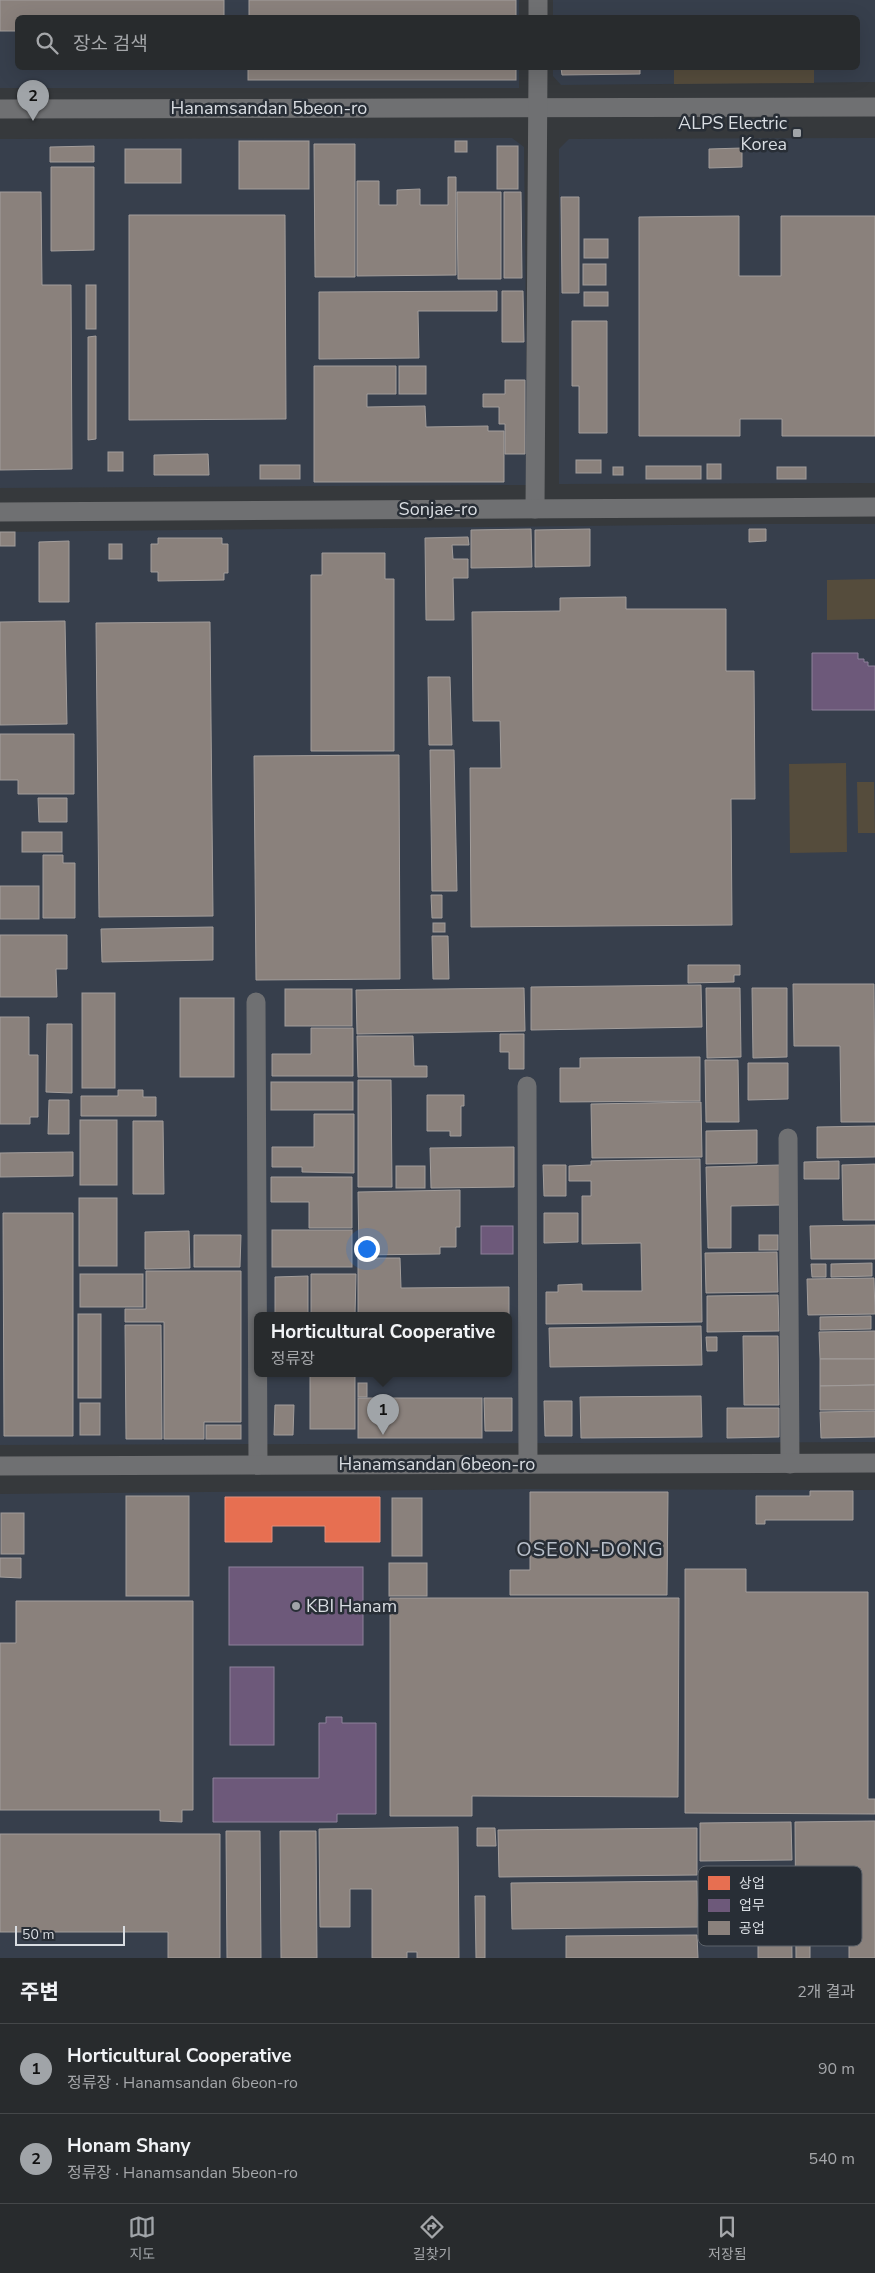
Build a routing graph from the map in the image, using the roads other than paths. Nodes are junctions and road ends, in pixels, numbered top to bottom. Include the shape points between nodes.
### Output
1 (538, 0) edge
2 (538, 15) edge
3 (538, 70) edge
4 (537, 106) junction
5 (875, 107) edge
6 (0, 109) edge
7 (875, 506) edge
8 (535, 509) junction
9 (0, 512) edge
10 (256, 1002) dead end
11 (527, 1086) dead end
12 (788, 1138) dead end
13 (257, 1312) edge
14 (258, 1377) edge
15 (875, 1463) edge
16 (528, 1464) junction
17 (790, 1464) junction
18 (258, 1465) junction
19 (0, 1466) edge

1 - 2 street
3 - 4 street
4 - 5 street, Hanamsandan 5beon-ro
4 - 6 street, Hanamsandan 5beon-ro
4 - 8 street
7 - 8 street, Sonjae-ro
8 - 9 street, Sonjae-ro
10 - 13 street
11 - 16 street
12 - 17 street
14 - 18 street
15 - 17 street, Hanamsandan 6beon-ro
16 - 17 street, Hanamsandan 6beon-ro
16 - 18 street, Hanamsandan 6beon-ro
18 - 19 street, Hanamsandan 6beon-ro

